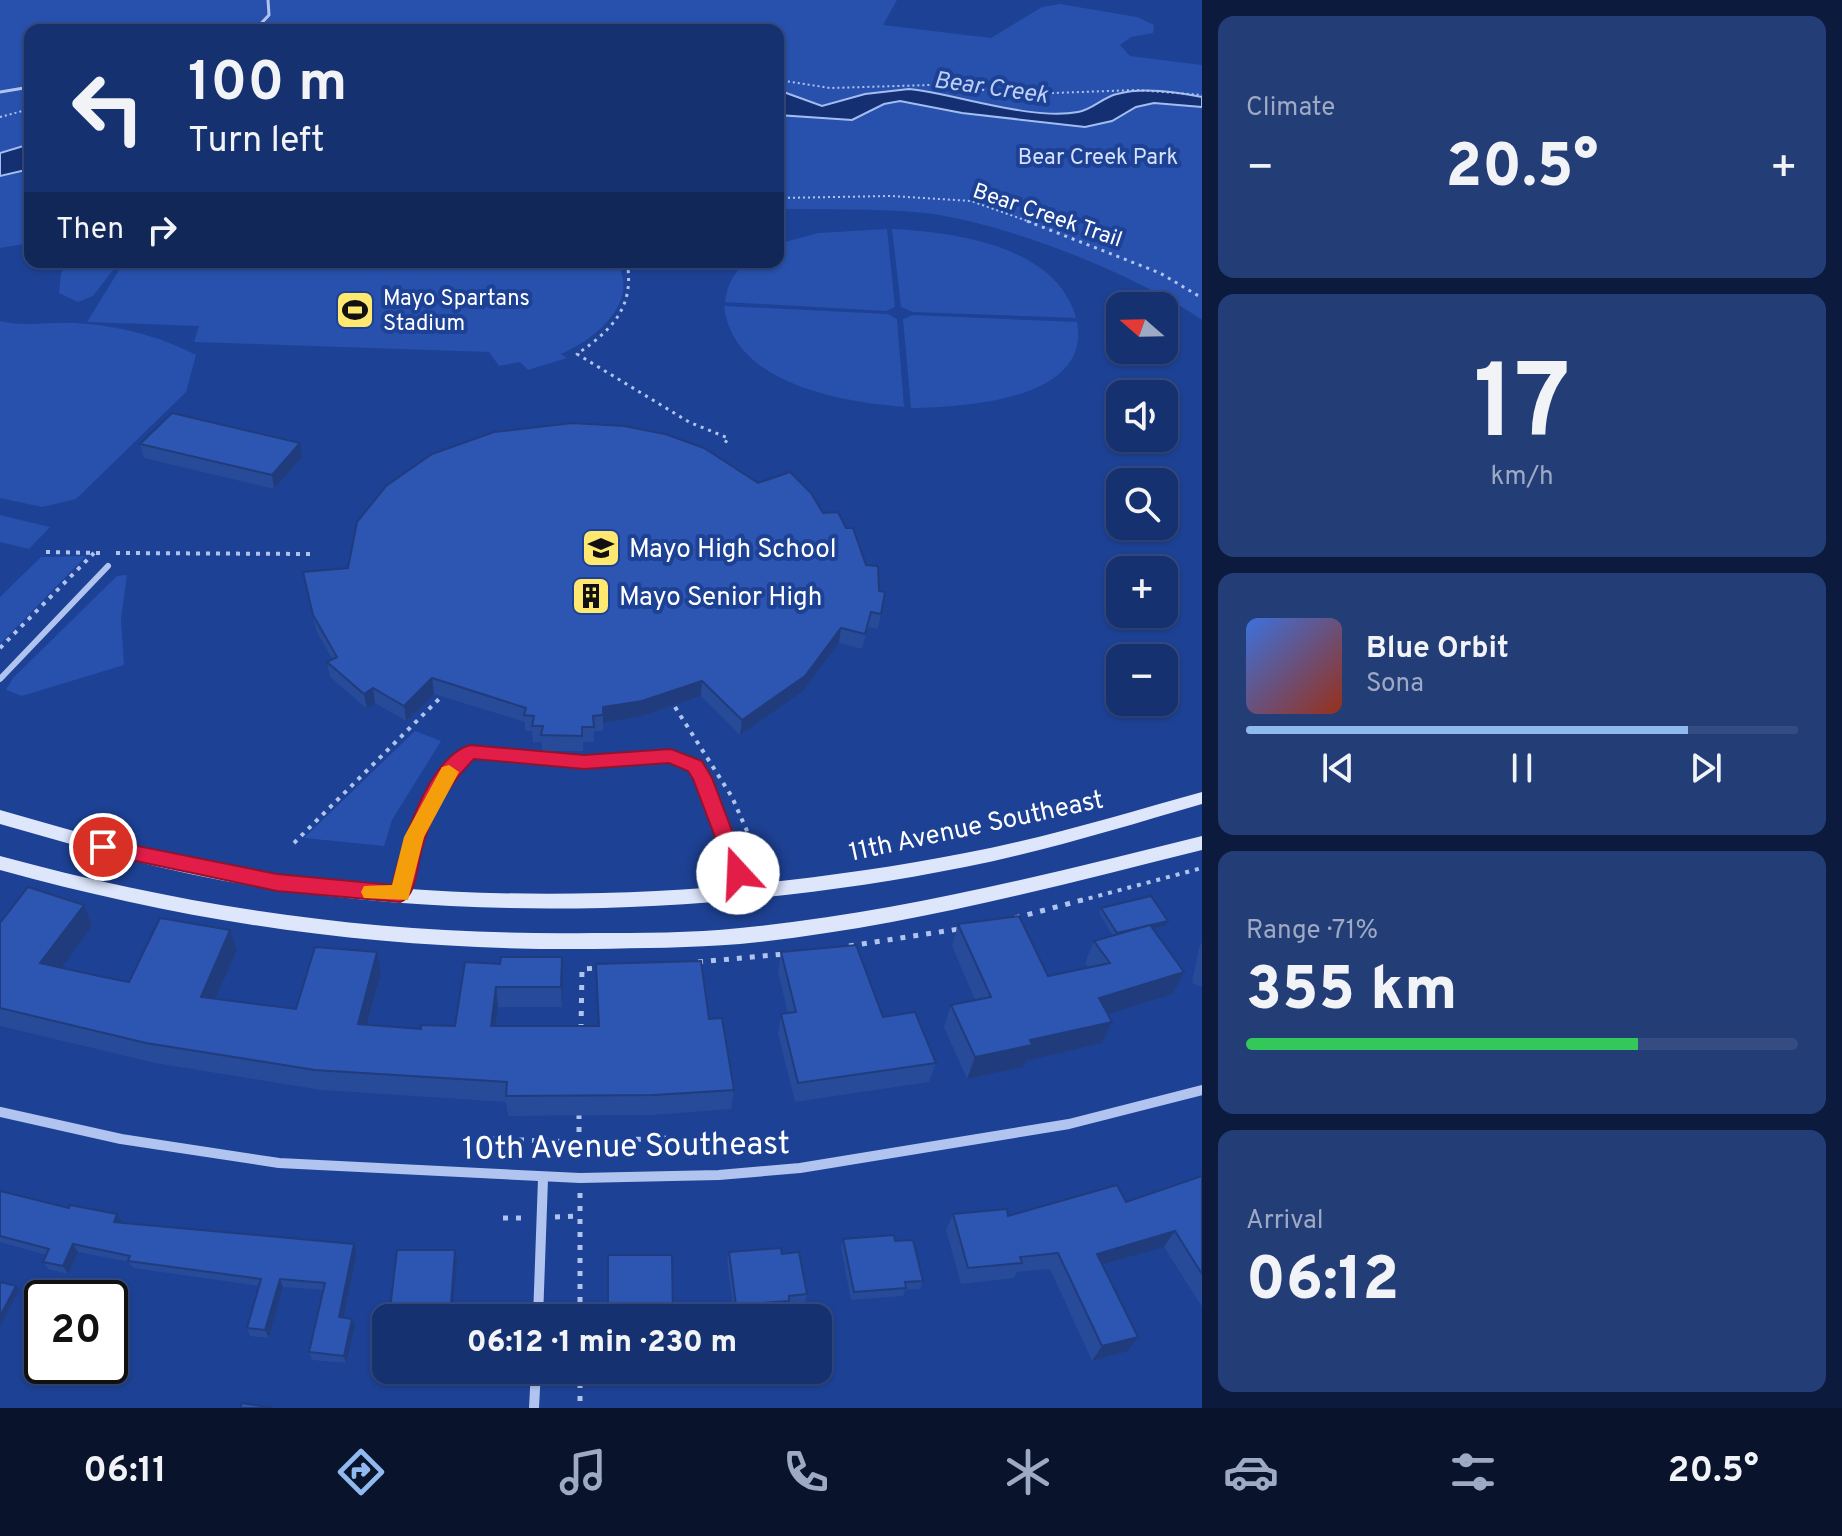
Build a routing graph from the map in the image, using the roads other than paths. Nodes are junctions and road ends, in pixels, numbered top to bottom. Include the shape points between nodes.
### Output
1 (268, 0) edge
2 (261, 24) edge
3 (24, 88) edge
4 (0, 92) edge
5 (108, 566) dead end
6 (0, 679) edge
7 (1202, 798) edge
8 (0, 817) edge
9 (1202, 843) edge
10 (0, 863) edge
11 (744, 890) junction
12 (400, 894) junction
13 (1202, 1090) edge
14 (0, 1112) edge
15 (543, 1179) junction
16 (539, 1304) edge
17 (535, 1384) edge
18 (534, 1408) edge

1 - 2 lane via 269,15
3 - 4 lane
5 - 6 lane
7 - 11 main road, 11th Avenue Southeast via 937,865
8 - 12 main road, 11th Avenue Southeast via 103,847 235,876
9 - 10 main road via 1034,885 782,931 566,942 296,927 109,893
11 - 12 main road, 11th Avenue Southeast via 586,898
11 - 12 lane via 702,778 685,760 651,756 562,762 470,752 449,772 428,807 414,837
13 - 15 street, 10th Avenue Southeast via 1069,1124 800,1168
14 - 15 street, 10th Avenue Southeast via 121,1139 279,1163
15 - 16 street
17 - 18 street

